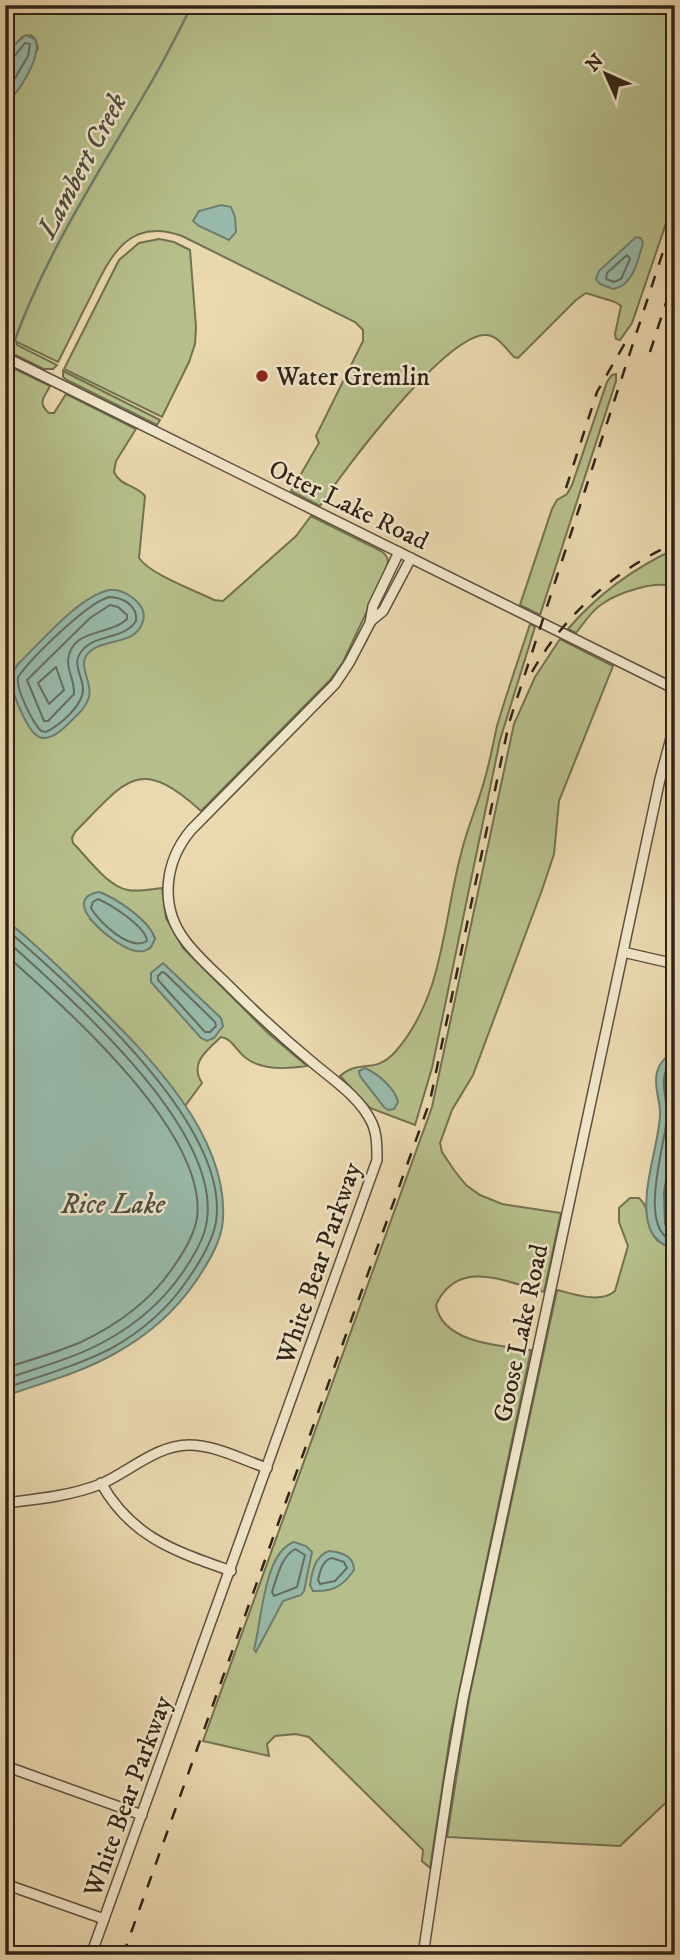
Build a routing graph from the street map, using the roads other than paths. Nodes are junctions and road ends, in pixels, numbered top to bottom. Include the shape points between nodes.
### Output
1 (5, 357) edge
2 (399, 552) junction
3 (411, 558) junction
4 (370, 622) junction
5 (675, 689) edge
6 (675, 723) edge
7 (623, 952) junction
8 (675, 964) edge
9 (267, 1468) junction
10 (101, 1483) junction
11 (5, 1503) edge
12 (231, 1571) junction
13 (5, 1766) edge
14 (142, 1815) junction
15 (5, 1884) edge
16 (104, 1919) junction
17 (92, 1955) edge
18 (424, 1955) edge

1 - 2 street, Otter Lake Road
2 - 3 street, Otter Lake Road
2 - 4 street, White Bear Parkway
3 - 4 street, White Bear Parkway via 383,611
3 - 5 street, Otter Lake Road
4 - 9 street, White Bear Parkway via 335,684 191,830 178,849 169,876 172,915 187,943 269,1026 355,1098 376,1134 374,1173
6 - 7 street, Goose Lake Road
7 - 8 street
7 - 18 street, Goose Lake Road via 463,1699
9 - 10 street via 188,1445 164,1450
9 - 12 street, White Bear Parkway
10 - 11 street via 69,1495
10 - 12 street via 128,1519 155,1540
12 - 14 street, White Bear Parkway
13 - 14 street
14 - 16 street, White Bear Parkway
15 - 16 street
16 - 17 street, White Bear Parkway

